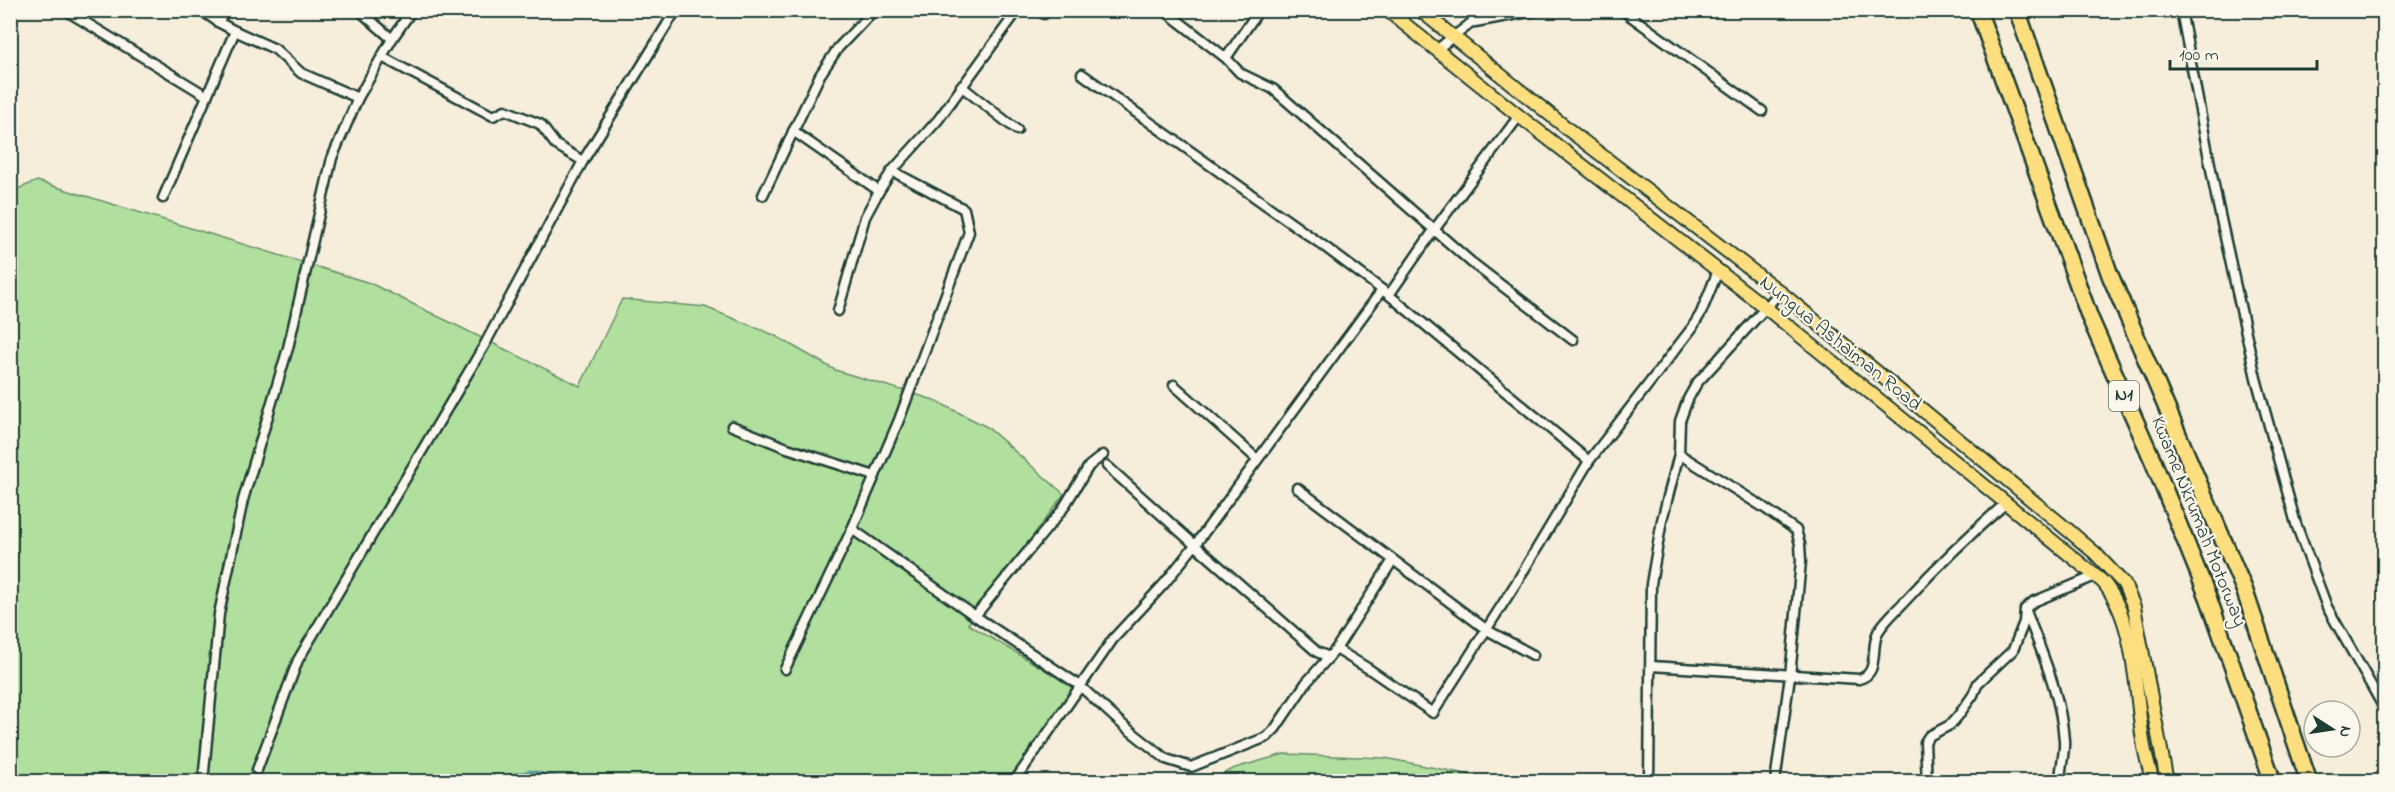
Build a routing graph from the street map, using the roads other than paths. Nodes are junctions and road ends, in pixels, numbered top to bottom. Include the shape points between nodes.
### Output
1 (65, 10) edge
2 (201, 10) edge
3 (226, 10) edge
4 (359, 10) edge
5 (412, 10) edge
6 (676, 10) edge
7 (874, 10) edge
8 (1018, 10) edge
9 (1164, 10) edge
10 (1259, 10) edge
11 (1387, 10) edge
12 (1420, 10) edge
13 (1485, 10) edge
14 (1541, 10) edge
15 (1622, 10) edge
16 (1978, 10) edge
17 (2017, 10) edge
18 (2181, 10) edge
19 (219, 22) junction
20 (1474, 22) junction
21 (235, 31) junction
22 (1452, 36) junction
23 (392, 39) junction
24 (1437, 50) junction
25 (382, 57) junction
26 (1226, 58) junction
27 (1082, 74) dead end
28 (961, 86) junction
29 (207, 96) junction
30 (358, 98) junction
31 (1762, 111) dead end
32 (1519, 116) junction
33 (1017, 130) dead end
34 (793, 131) junction
35 (583, 161) junction
36 (892, 171) junction
37 (879, 191) junction
38 (763, 195) dead end
39 (163, 198) dead end
40 (1434, 230) junction
41 (1719, 271) junction
42 (1780, 292) junction
43 (1385, 293) junction
44 (1766, 308) junction
45 (838, 310) dead end
46 (1573, 340) dead end
47 (1174, 385) dead end
48 (732, 426) dead end
49 (1679, 454) junction
50 (1102, 455) dead end
51 (1257, 459) junction
52 (1589, 461) junction
53 (1107, 466) dead end
54 (875, 476) junction
55 (1297, 488) dead end
56 (2006, 503) junction
57 (852, 529) junction
58 (1195, 544) junction
59 (1393, 560) junction
60 (2095, 576) junction
61 (2025, 609) junction
62 (975, 616) junction
63 (1487, 630) junction
64 (1336, 649) junction
65 (1533, 655) dead end
66 (1329, 657) junction
67 (1652, 666) junction
68 (785, 669) dead end
69 (1790, 676) junction
70 (1079, 686) junction
71 (2385, 708) edge
72 (257, 770) dead end
73 (203, 782) edge
74 (1014, 782) edge
75 (1649, 782) edge
76 (1775, 782) edge
77 (1928, 782) edge
78 (2060, 782) edge
79 (2153, 782) edge
80 (2167, 782) edge
81 (2273, 782) edge
82 (2309, 782) edge

1 - 29 street
2 - 19 street
3 - 19 street
4 - 23 street
5 - 23 street
6 - 35 street
7 - 34 street via 838,48
8 - 28 street
9 - 26 street
10 - 26 street
11 - 24 main road, Nungua Ashaiman Road
12 - 22 main road, Nungua Ashaiman Road
13 - 20 street
14 - 20 street
15 - 31 street
16 - 81 highway, Kwame Nkrumah Motorway / N1 via 2090,318 2208,597
17 - 82 highway, Kwame Nkrumah Motorway / N1 via 2110,275 2244,589
18 - 71 street via 2256,378 2296,524 2326,607
19 - 21 street
20 - 22 street
21 - 29 street
21 - 30 street via 275,49 302,73
22 - 24 street
22 - 42 main road, Nungua Ashaiman Road
23 - 25 street
24 - 32 main road, Nungua Ashaiman Road
25 - 30 street
25 - 35 street via 493,116 505,110 540,124 556,146
26 - 40 street via 1247,78 1261,82 1286,99
27 - 43 street
28 - 33 street
28 - 36 street via 938,120
29 - 39 street
30 - 73 street via 332,158 288,348 243,500 219,614
32 - 40 street
32 - 41 main road, Nungua Ashaiman Road
34 - 37 street
34 - 38 street
35 - 72 street via 484,346 298,660
36 - 37 street
36 - 54 street via 964,209 969,232
37 - 45 street via 865,217
40 - 43 street
40 - 46 street
41 - 44 main road, Nungua Ashaiman Road
41 - 52 street via 1692,328
42 - 44 street
42 - 80 main road, Nungua Ashaiman Road via 2079,539 2124,584 2139,628
43 - 51 street
43 - 52 street
44 - 49 street via 1696,383 1680,421
44 - 56 main road, Nungua Ashaiman Road
47 - 51 street
48 - 54 street
49 - 67 street via 1651,584
49 - 69 street via 1796,530 1801,561
50 - 62 street via 1089,466 1062,510
51 - 58 street
52 - 63 street
53 - 58 street
54 - 57 street
55 - 59 street
56 - 60 main road, Nungua Ashaiman Road
56 - 69 street via 1935,567 1880,629 1874,642 1872,672 1867,677
57 - 62 street
57 - 68 street
58 - 66 street via 1317,652
58 - 70 street via 1113,639
59 - 63 street
59 - 64 street
60 - 61 street
60 - 79 main road, Nungua Ashaiman Road via 2114,595 2121,613
61 - 77 street via 2013,650 1978,683 1958,716 1925,742
61 - 78 street via 2060,711 2064,759
62 - 70 street
63 - 64 street via 1433,713
63 - 65 street
64 - 66 street
66 - 70 street via 1267,737 1191,767 1166,759
67 - 69 street
67 - 75 street
69 - 76 street
70 - 74 street

